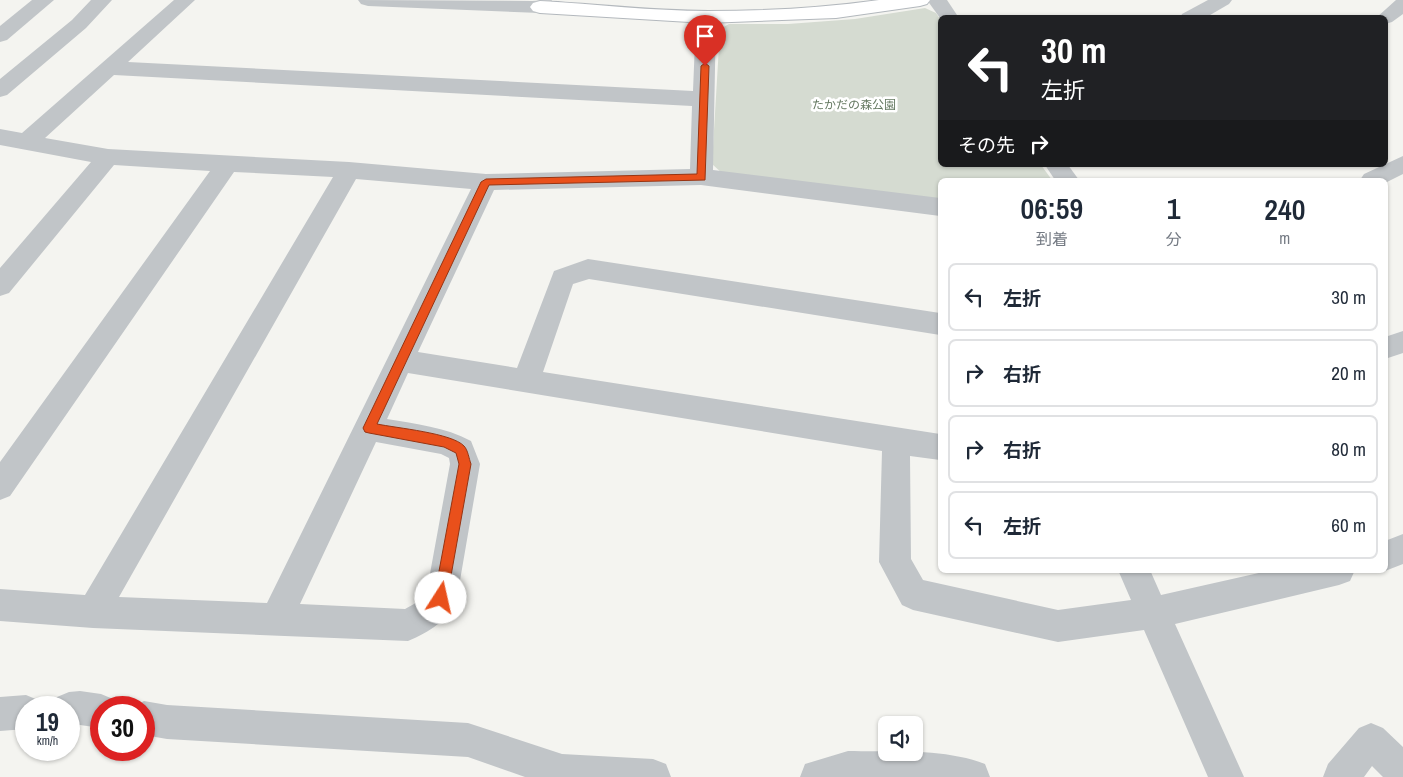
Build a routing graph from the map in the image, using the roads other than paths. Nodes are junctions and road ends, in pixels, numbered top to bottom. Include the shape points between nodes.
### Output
1 (44, 0) edge
2 (102, 0) edge
3 (185, 0) edge
4 (368, 0) edge
5 (920, 0) edge
6 (938, 0) edge
7 (1222, 0) edge
8 (541, 3) edge
9 (1403, 4) edge
10 (948, 15) edge
11 (1194, 15) edge
12 (1388, 16) edge
13 (706, 17) junction
14 (0, 36) edge
15 (108, 68) junction
16 (0, 90) edge
17 (704, 99) junction
18 (0, 137) edge
19 (26, 142) junction
20 (108, 157) junction
21 (228, 163) junction
22 (1403, 164) edge
23 (1058, 167) edge
24 (349, 170) junction
25 (701, 177) junction
26 (1066, 178) edge
27 (1376, 178) edge
28 (486, 182) junction
29 (938, 207) edge
30 (0, 286) edge
31 (938, 324) edge
32 (1403, 342) edge
33 (1388, 347) edge
34 (401, 360) junction
35 (526, 381) junction
36 (369, 428) junction
37 (896, 441) junction
38 (938, 448) edge
39 (0, 486) edge
40 (1403, 549) edge
41 (1388, 555) edge
42 (1135, 573) edge
43 (1326, 573) edge
44 (0, 605) edge
45 (93, 612) junction
46 (1153, 613) junction
47 (276, 620) junction
48 (15, 713) edge
49 (0, 714) edge
50 (155, 720) edge
51 (1403, 772) edge
52 (653, 777) edge
53 (818, 777) edge
54 (972, 777) edge
55 (1226, 777) edge
56 (1341, 777) edge

1 - 14 street
2 - 16 street via 79,24
3 - 15 street
4 - 8 street
5 - 13 street via 836,12
6 - 10 street
7 - 11 street
8 - 13 street
9 - 12 street
13 - 17 street
15 - 17 street
15 - 19 street
17 - 25 street
18 - 19 street
19 - 20 street
20 - 21 street
20 - 30 street
21 - 24 street
21 - 39 street
22 - 27 street
23 - 26 street
24 - 28 street
24 - 45 street
25 - 28 street
25 - 29 street
28 - 34 street
31 - 35 street via 588,269 564,278
32 - 33 street
34 - 35 street
34 - 36 street
35 - 37 street
36 - 47 street
36 - 47 street via 446,442 461,450 465,464 441,598 425,615 408,625
37 - 38 street
37 - 46 street via 894,562 913,594 1058,626
40 - 41 street
42 - 46 street
43 - 46 street
44 - 45 street
45 - 47 street
46 - 55 street
48 - 49 street
50 - 52 street via 468,740 562,772
51 - 56 street via 1371,740
53 - 54 street via 848,769 927,771

